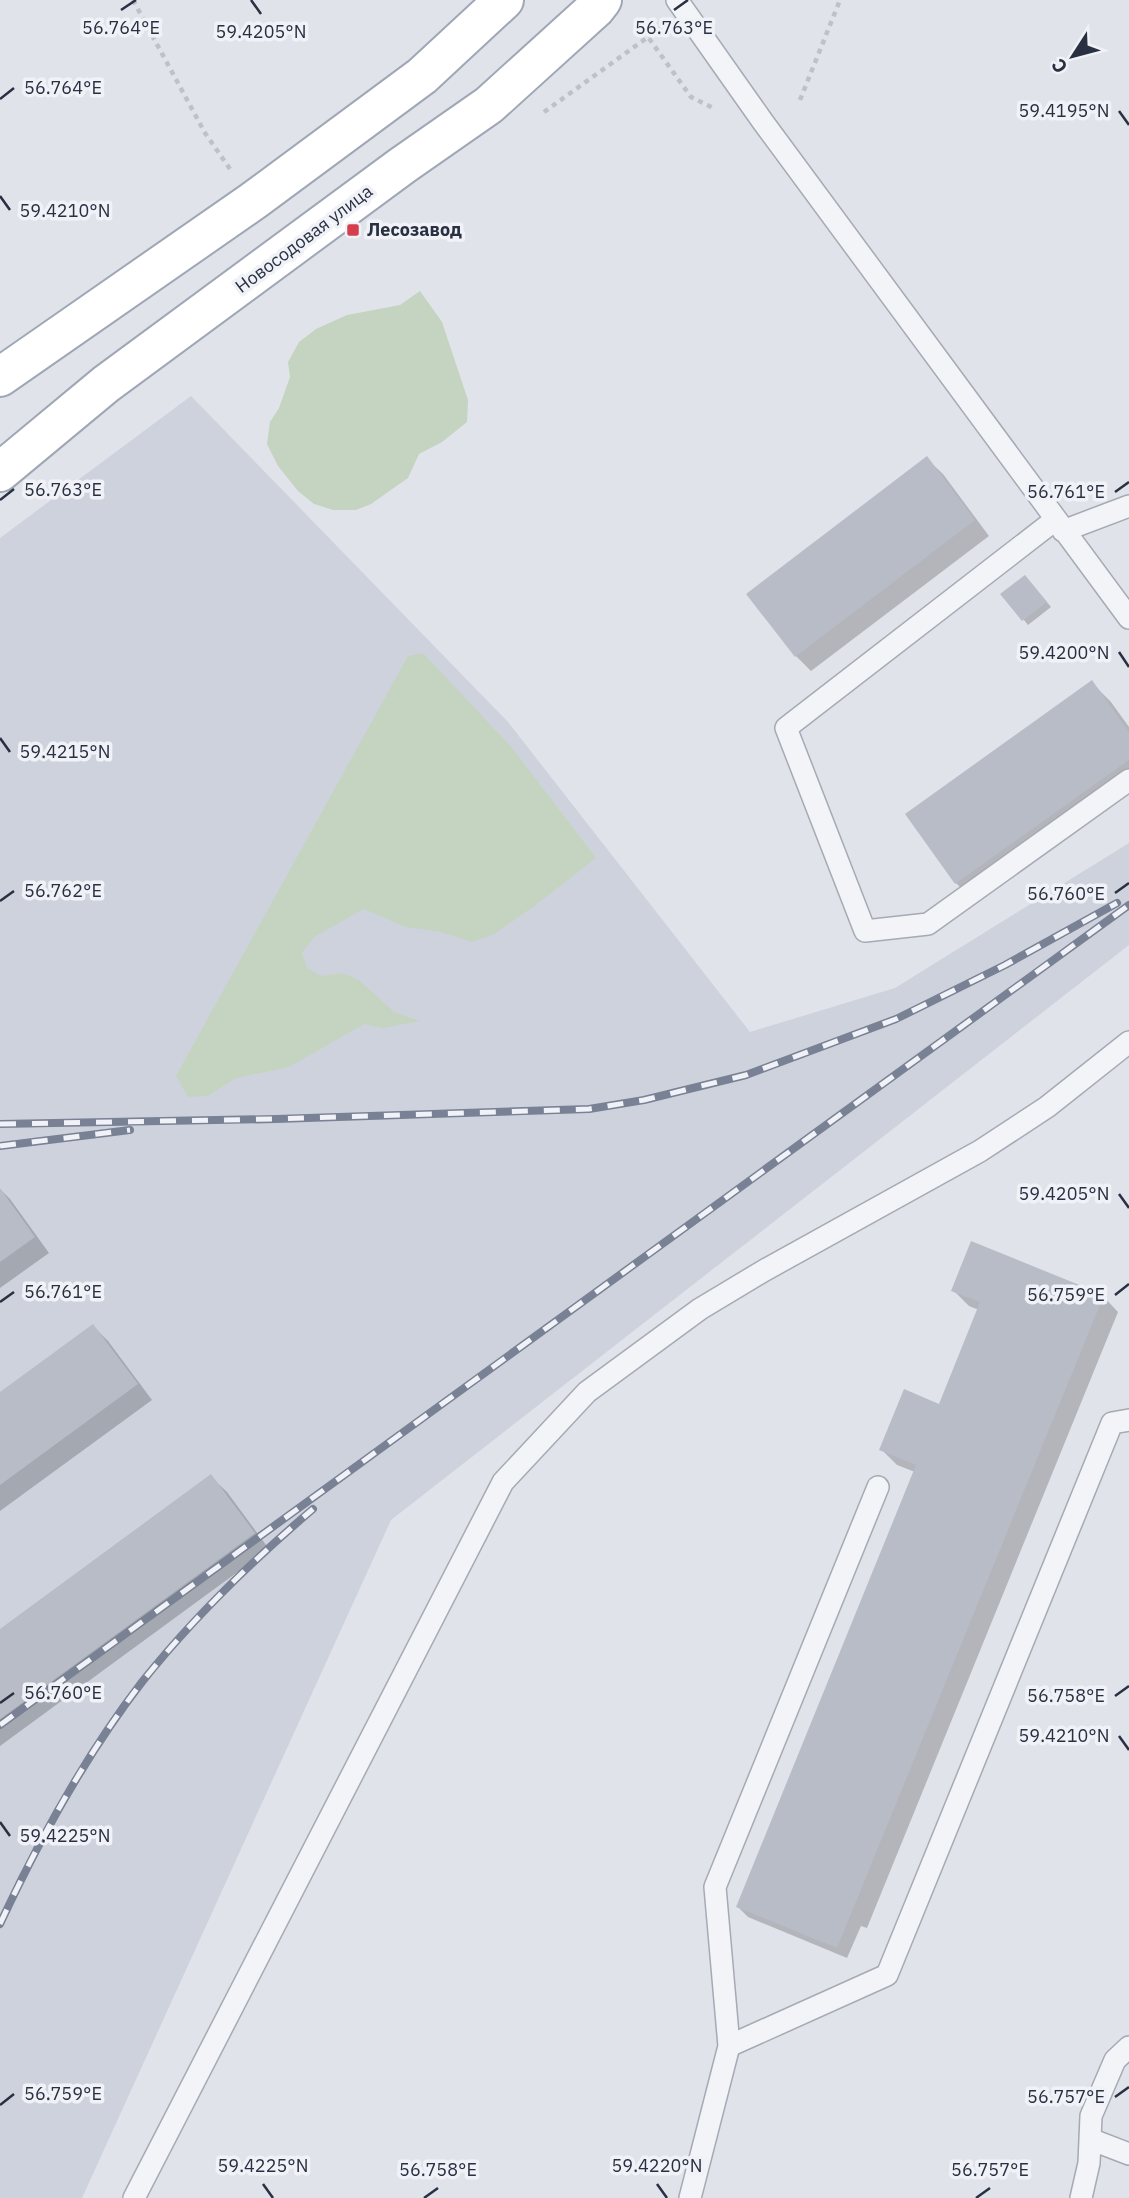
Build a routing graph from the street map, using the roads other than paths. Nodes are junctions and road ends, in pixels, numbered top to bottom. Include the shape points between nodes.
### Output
1 (504, 0) edge
2 (602, 0) edge
3 (677, 0) edge
4 (0, 377) edge
5 (0, 472) edge
6 (1129, 506) edge
7 (1059, 526) junction
8 (1129, 618) edge
9 (1129, 780) edge
10 (1129, 1042) edge
11 (1129, 1420) edge
12 (878, 1486) dead end
13 (729, 2046) junction
14 (1129, 2047) edge
15 (1090, 2139) junction
16 (1129, 2154) edge
17 (134, 2198) edge
18 (690, 2198) edge
19 (1082, 2198) edge

1 - 4 main road via 422,76 253,201
2 - 5 main road, Новосодовая улица via 489,106 106,384
3 - 7 lane
6 - 7 lane
7 - 8 lane
7 - 9 lane via 786,728 865,931 928,924
10 - 17 lane via 1047,1107 980,1151 700,1309 587,1392 503,1482
11 - 13 lane via 1112,1423 887,1975
12 - 13 lane via 715,1887
13 - 18 lane
14 - 15 lane via 1115,2060 1091,2116
15 - 16 lane
15 - 19 lane

